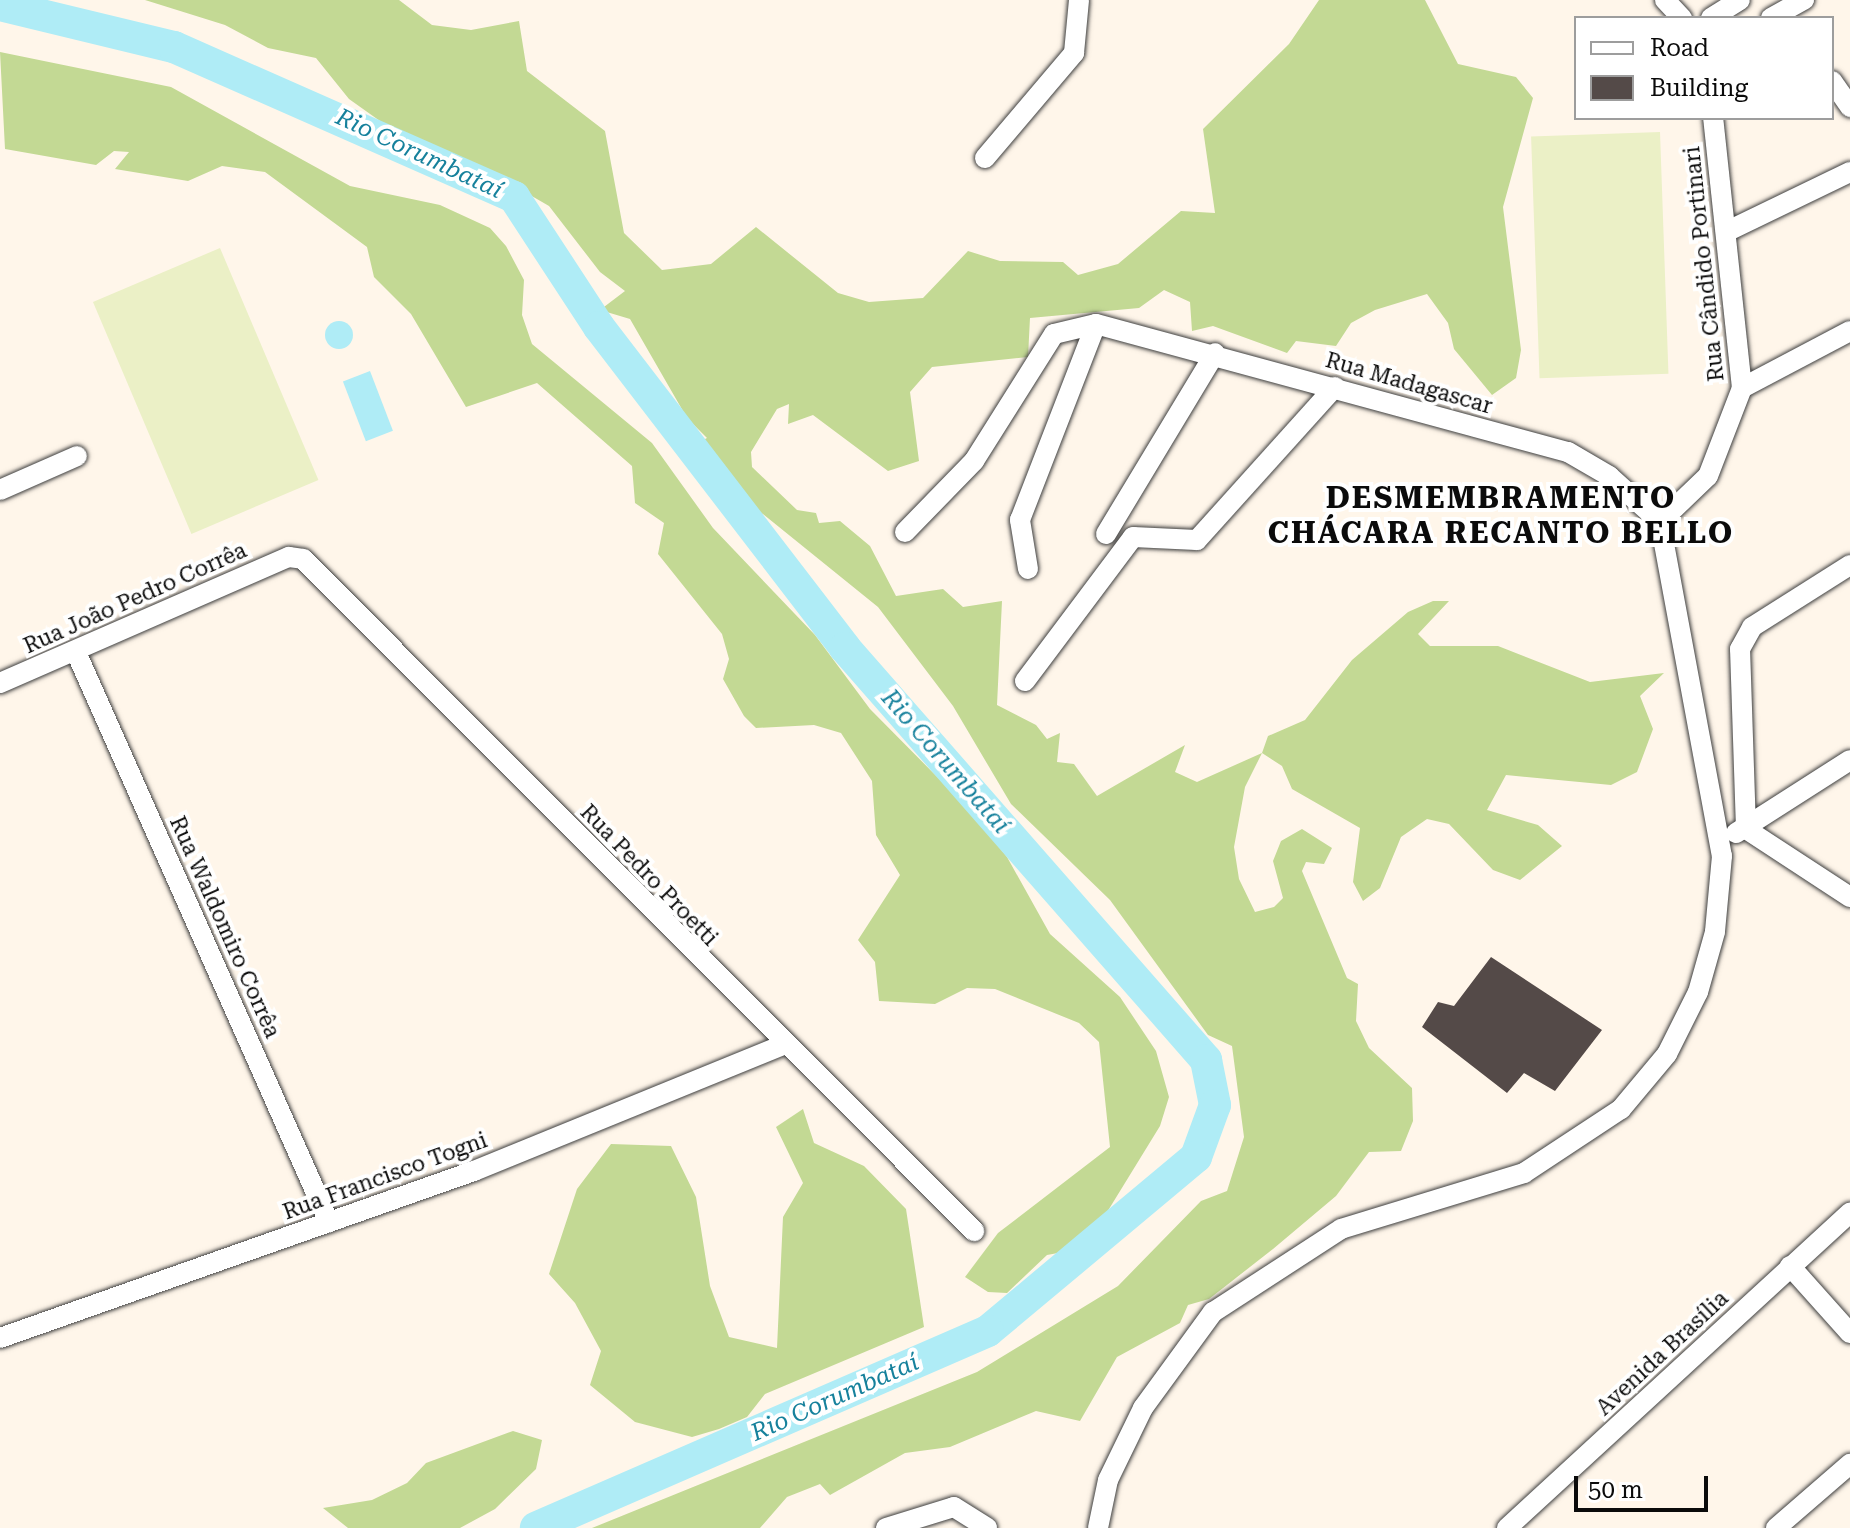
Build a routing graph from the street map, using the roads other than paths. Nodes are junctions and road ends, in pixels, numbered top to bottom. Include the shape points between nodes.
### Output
1 (1079, 0) edge
2 (1665, 0) edge
3 (1740, 0) edge
4 (1804, 0) edge
5 (1781, 11) edge
6 (1680, 16) edge
7 (1714, 16) edge
8 (1834, 84) edge
9 (1850, 107) edge
10 (1713, 120) edge
11 (985, 158) dead end
12 (1850, 172) edge
13 (1726, 232) junction
14 (1096, 324) junction
15 (1850, 331) edge
16 (1215, 353) junction
17 (1335, 387) junction
18 (1742, 388) junction
19 (77, 456) dead end
20 (0, 490) edge
21 (1660, 522) junction
22 (905, 532) dead end
23 (1106, 534) dead end
24 (289, 557) joint
25 (1850, 565) edge
26 (1028, 569) dead end
27 (76, 652) junction
28 (1025, 681) dead end
29 (0, 683) edge
30 (1850, 760) edge
31 (1746, 829) junction
32 (1719, 840) junction
33 (1850, 897) edge
34 (782, 1045) junction
35 (1850, 1213) edge
36 (329, 1222) junction
37 (974, 1231) dead end
38 (1790, 1266) junction
39 (1850, 1333) edge
40 (0, 1338) edge
41 (1850, 1464) edge
42 (954, 1507) junction
43 (886, 1528) edge
44 (946, 1528) edge
45 (987, 1528) edge
46 (1098, 1528) edge
47 (1507, 1528) edge
48 (1776, 1528) edge

1 - 11 street via 1074,53
2 - 6 street
3 - 7 street
4 - 5 street
8 - 9 street
10 - 13 street, Rua Cândido Portinari
12 - 13 street
13 - 18 street, Rua Cândido Portinari
14 - 16 street, Rua Madagascar
14 - 22 street, Rua Madagascar via 1054,334 974,461
14 - 26 street via 1020,520
15 - 18 street
16 - 17 street, Rua Madagascar
16 - 23 street
17 - 21 street, Rua Madagascar via 1568,452 1609,476
17 - 28 street via 1197,540 1133,537
18 - 21 street, Rua Cândido Portinari via 1708,476
19 - 20 street
21 - 32 street
24 - 27 street, Rua João Pedro Corrêa
24 - 34 street, Rua Pedro Proetti via 315,566
25 - 31 street via 1752,627 1739,661
27 - 29 street, Rua João Pedro Corrêa
27 - 36 street, Rua Waldomiro Corrêa
30 - 31 street
31 - 32 street
31 - 33 street
32 - 46 street via 1715,932 1698,992 1644,1086 1524,1173 1341,1229 1244,1286 1213,1312 1143,1408 1108,1480
34 - 36 street, Rua Francisco Togni
34 - 37 street, Rua Pedro Proetti
35 - 38 street, Avenida Brasília
36 - 40 street, Rua Francisco Togni
38 - 39 street
38 - 47 street, Avenida Brasília
41 - 48 street
42 - 43 street
42 - 44 street
42 - 45 street

